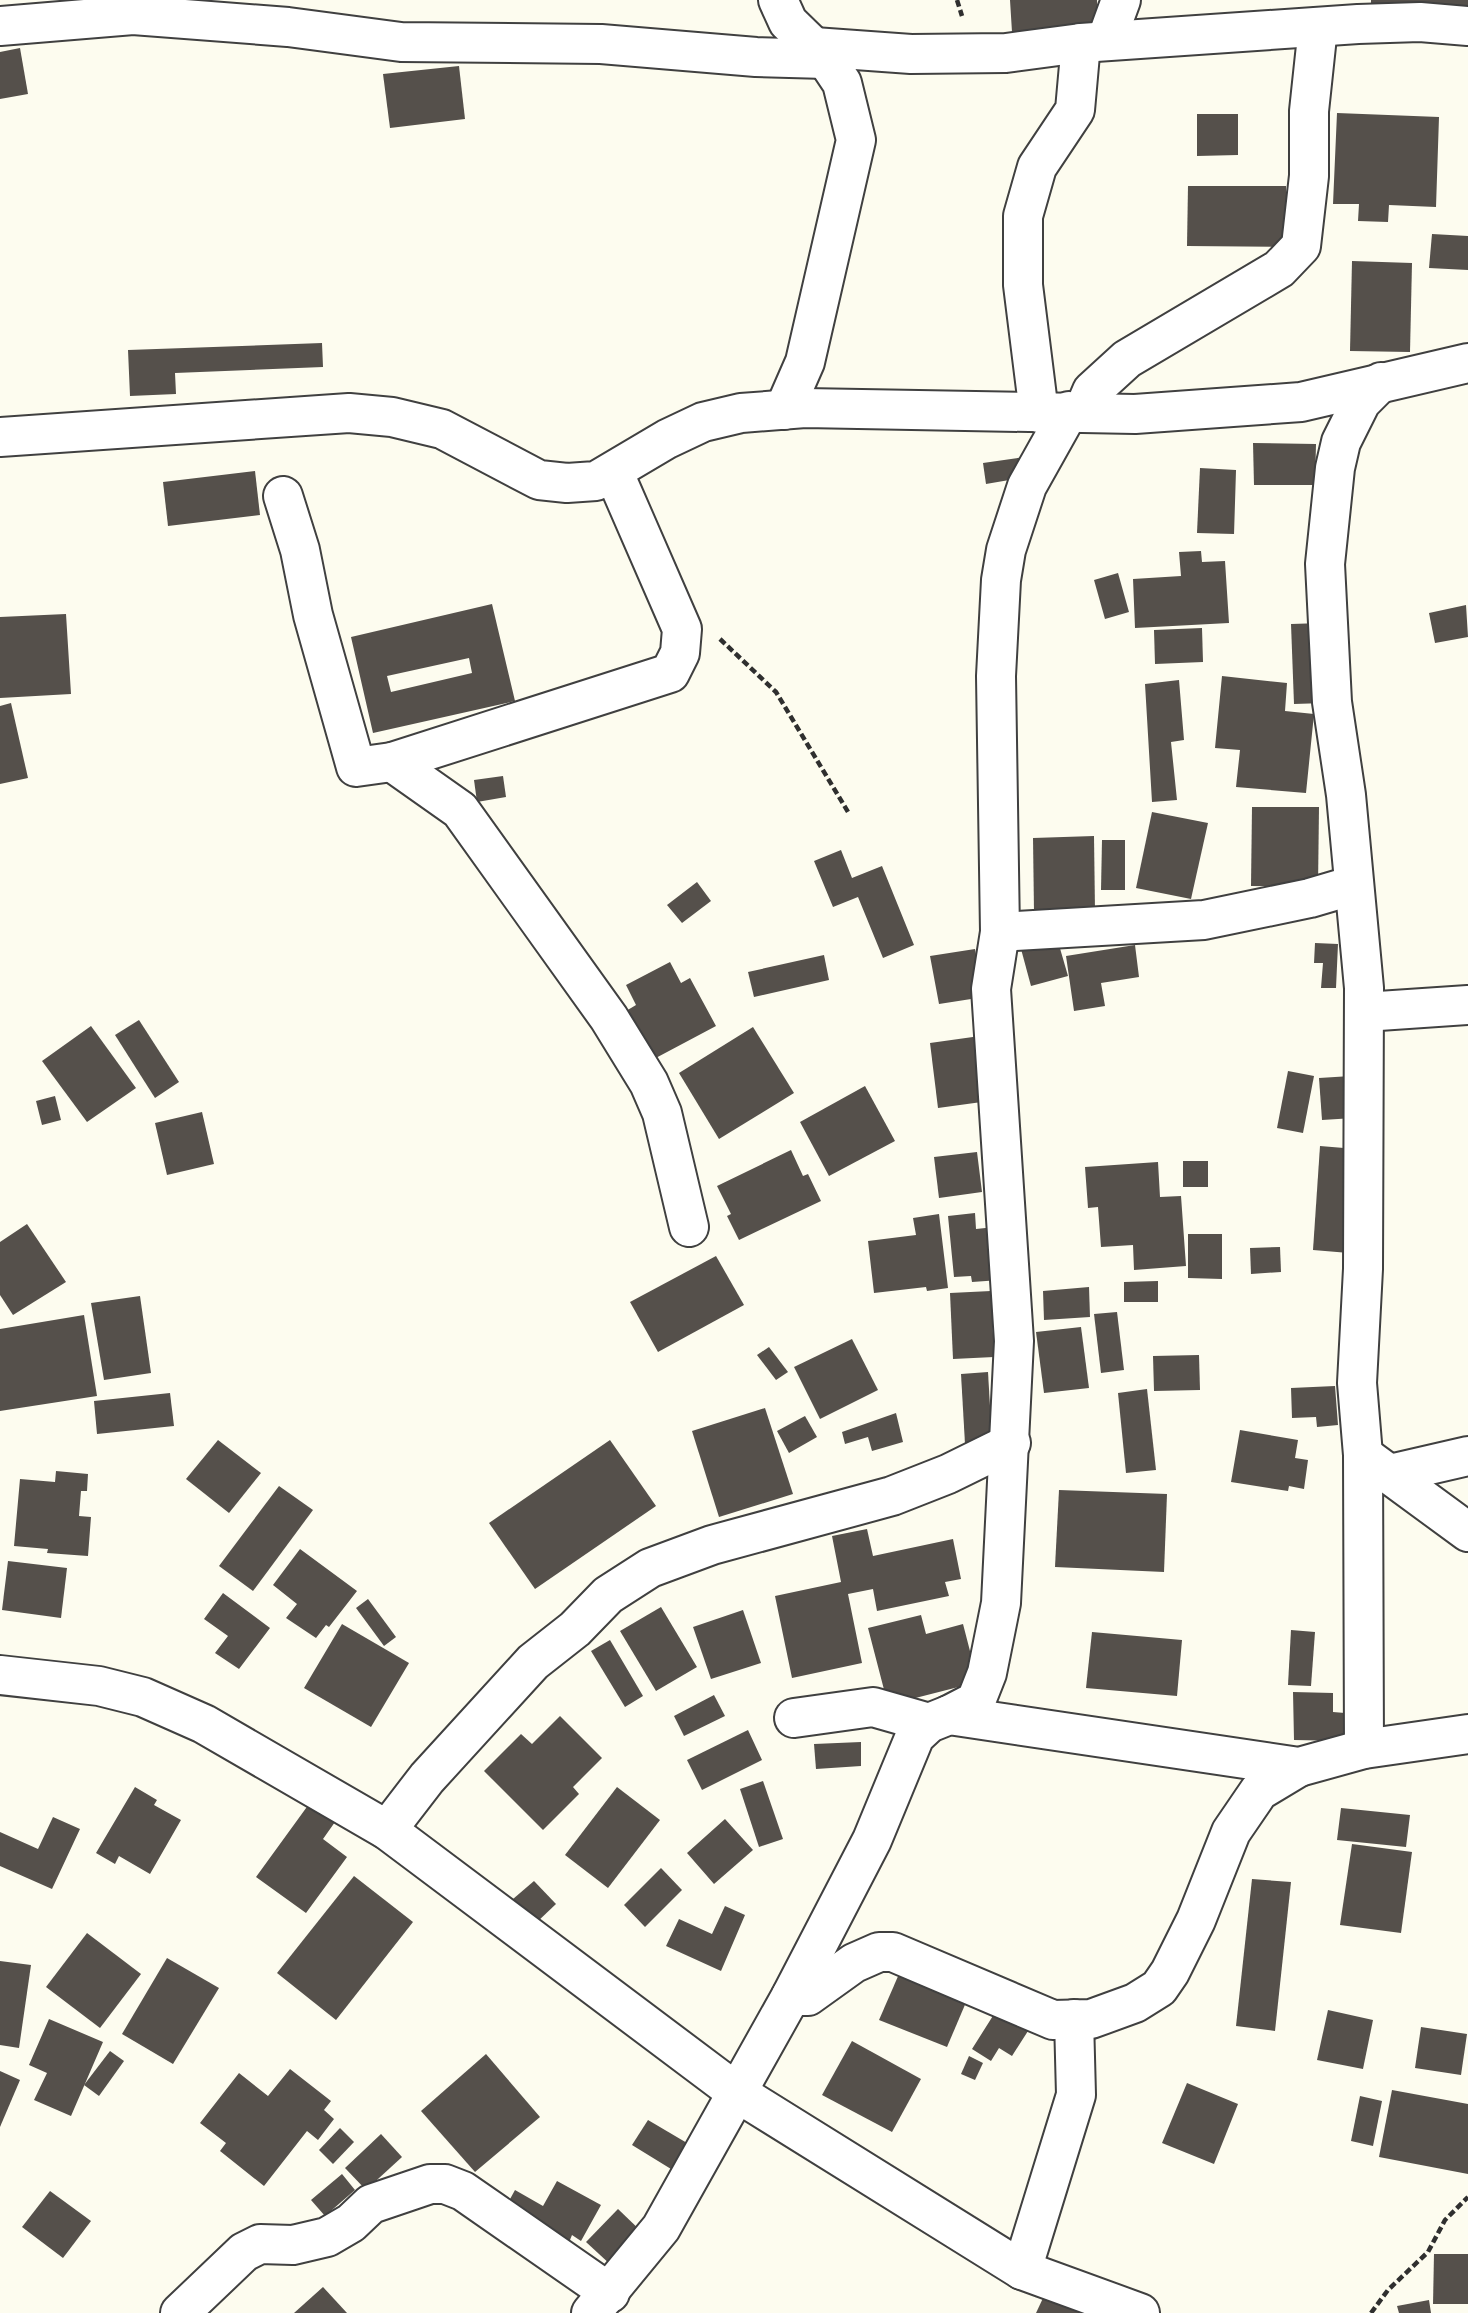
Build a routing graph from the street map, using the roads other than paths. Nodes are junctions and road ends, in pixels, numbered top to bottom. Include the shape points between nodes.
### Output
1 (778, 0) edge
2 (1121, 0) edge
3 (0, 26) edge
4 (1468, 26) edge
5 (1318, 27) junction
6 (1093, 42) junction
7 (820, 53) junction
8 (1468, 363) edge
9 (1381, 382) junction
10 (1301, 401) junction
11 (784, 410) junction
12 (1064, 412) junction
13 (0, 437) edge
14 (1335, 468) junction
15 (614, 473) junction
16 (283, 496) dead end
17 (392, 762) junction
18 (1354, 885) junction
19 (1000, 932) junction
20 (1468, 1005) edge
21 (1364, 1012) junction
22 (689, 1227) dead end
23 (1011, 1443) junction
24 (1468, 1457) edge
25 (1377, 1465) junction
26 (1468, 1532) edge
27 (0, 1675) edge
28 (793, 1718) dead end
29 (939, 1719) junction
30 (1468, 1734) edge
31 (1364, 1749) junction
32 (1298, 1767) junction
33 (387, 1830) junction
34 (791, 1996) junction
35 (1074, 2020) junction
36 (736, 2092) junction
37 (1022, 2270) junction
38 (601, 2303) edge
39 (180, 2313) edge
40 (1140, 2313) edge

1 - 7 street via 788,22
2 - 6 street
3 - 7 street via 133,15 288,27 401,42 601,44 755,57
4 - 5 street via 1420,22
5 - 6 street
5 - 12 street via 1301,246 1279,269 1126,359
6 - 7 street via 976,53
6 - 12 street via 1075,110 1037,167 1023,216 1023,285
7 - 11 street via 842,83 856,141 804,362
8 - 9 street
9 - 10 street
9 - 14 street via 1361,401 1350,421
10 - 12 street via 1135,414
10 - 14 street via 1320,430
11 - 12 street
11 - 15 street via 703,422
12 - 19 street via 1027,486 1000,580 996,676
13 - 15 street via 349,413 442,429 539,480 596,481
14 - 18 street via 1325,564 1332,702
15 - 17 street via 682,629 680,653 670,673
16 - 17 street via 356,767
17 - 22 street via 460,810 608,1018 649,1083 662,1113
18 - 19 street via 1204,920
18 - 21 street
19 - 23 street via 991,989 1014,1341
20 - 21 street
21 - 25 street via 1363,1269 1357,1383
23 - 29 street via 1002,1603 987,1672 976,1701
23 - 33 street via 892,1496 712,1545 650,1568 608,1595 533,1662 427,1778
24 - 25 street
25 - 26 street
25 - 31 street
27 - 33 street via 99,1686 143,1697 205,1724
28 - 29 street via 873,1707
29 - 32 street
29 - 34 street via 915,1736 872,1840
30 - 31 street
31 - 32 street
32 - 35 street via 1259,1791 1231,1832 1196,1920 1159,1989 1135,2003 1091,2019
33 - 36 street
34 - 35 street via 808,1996 854,1962 893,1952 1053,2020
34 - 36 street
35 - 37 street via 1076,2095
36 - 37 street
36 - 38 street via 661,2228
37 - 40 street
38 - 39 street via 463,2191 430,2184 371,2204 351,2223 327,2236 293,2245 260,2244 244,2252

